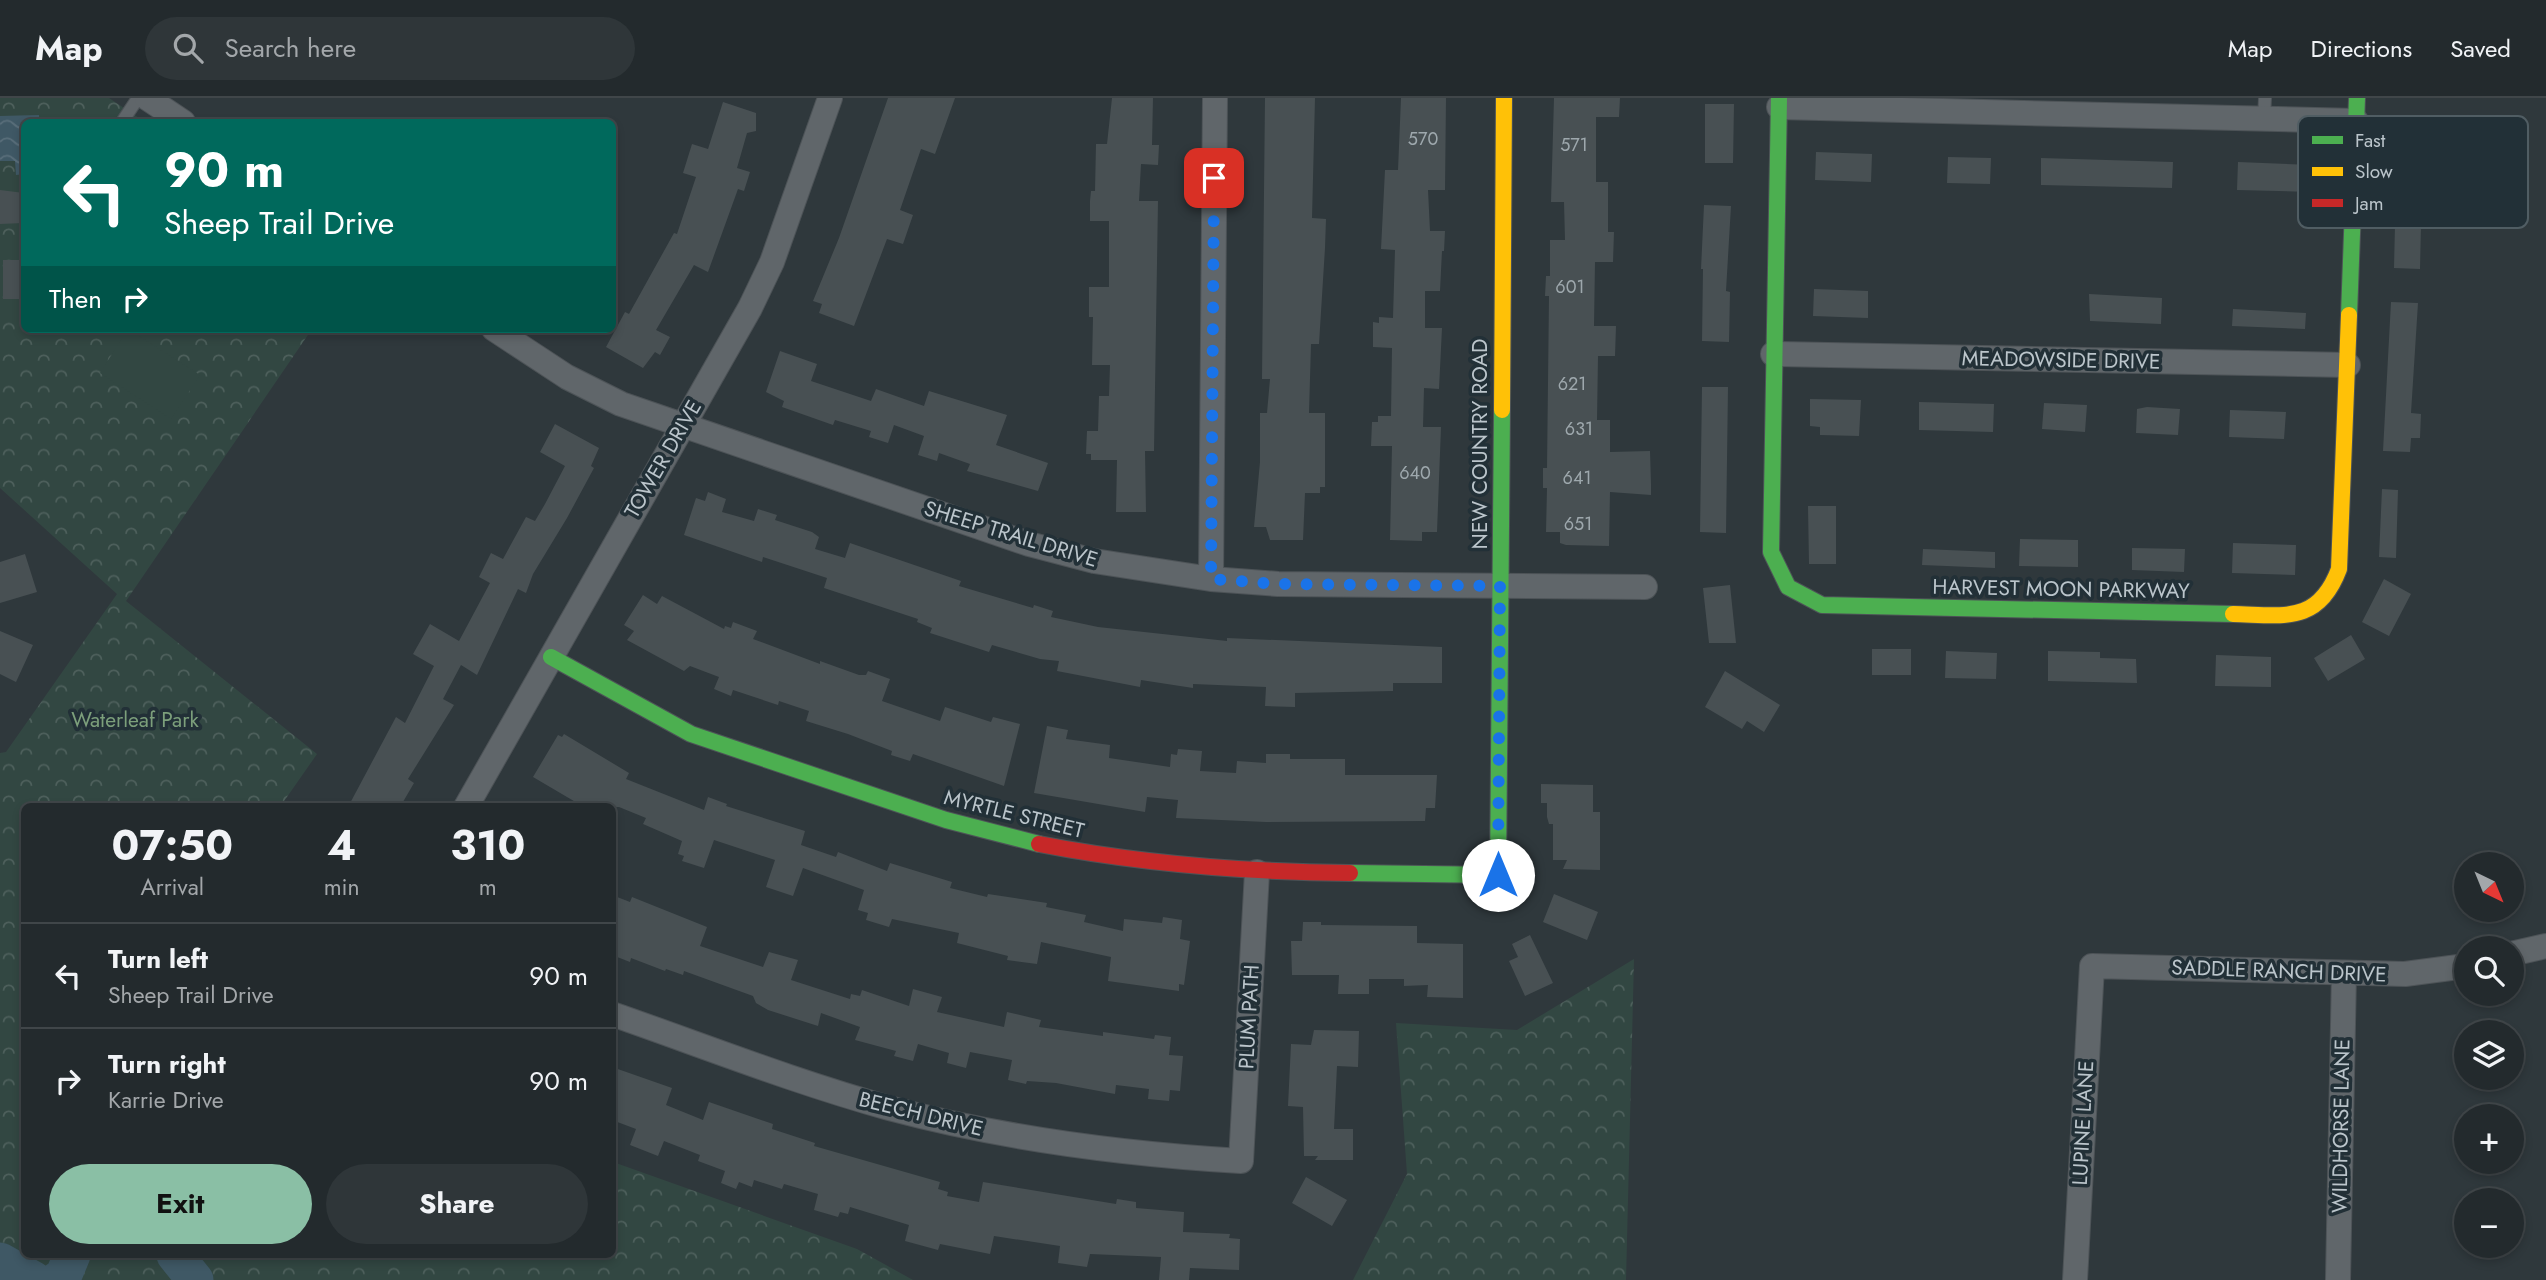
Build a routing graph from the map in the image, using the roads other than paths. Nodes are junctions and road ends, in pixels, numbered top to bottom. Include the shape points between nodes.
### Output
1 (138, 98) edge
2 (147, 98) edge
3 (830, 98) edge
4 (1215, 98) edge
5 (1504, 98) edge
6 (1779, 102) edge
7 (2264, 108) edge
8 (2356, 109) edge
9 (124, 119) edge
10 (178, 119) edge
11 (2352, 228) edge
12 (500, 333) edge
13 (1773, 354) junction
14 (2348, 366) junction
15 (682, 426) junction
16 (1211, 579) junction
17 (1500, 586) junction
18 (1645, 587) dead end
19 (551, 657) junction
20 (468, 803) edge
21 (1256, 872) junction
22 (1498, 875) joint
23 (2546, 946) edge
24 (2524, 951) edge
25 (2092, 966) joint
26 (2454, 968) edge
27 (2344, 973) junction
28 (616, 1015) edge
29 (1241, 1161) joint
30 (2075, 1280) edge
31 (2338, 1280) edge

1 - 9 lane
2 - 10 street
3 - 15 street, TOWER DRIVE via 772,262
4 - 16 street
5 - 17 street, NEW COUNTRY ROAD
6 - 7 street
6 - 13 street, HARVEST MOON PARKWAY
7 - 8 street
11 - 14 street, HARVEST MOON PARKWAY
12 - 15 street, SHEEP TRAIL DRIVE via 567,377 621,404
13 - 14 street, MEADOWSIDE DRIVE
13 - 14 street, HARVEST MOON PARKWAY via 1771,552 1793,595 1822,605 2228,614 2298,615 2330,593 2339,569
15 - 16 street, SHEEP TRAIL DRIVE via 1029,544 1108,563
15 - 19 street, TOWER DRIVE
16 - 17 street, SHEEP TRAIL DRIVE
17 - 18 street, SHEEP TRAIL DRIVE
17 - 22 street, NEW COUNTRY ROAD
19 - 20 street, TOWER DRIVE
19 - 21 street, MYRTLE STREET via 691,734 946,820 1031,843 1117,859
21 - 22 street, MYRTLE STREET
21 - 29 street, PLUM PATH
23 - 24 street
25 - 27 street, SADDLE RANCH DRIVE
25 - 30 street, LUPINE LANE
26 - 27 street, SADDLE RANCH DRIVE via 2405,974
27 - 31 street, WILDHORSE LANE
28 - 29 street, BEECH DRIVE via 812,1084 995,1133 1128,1153

